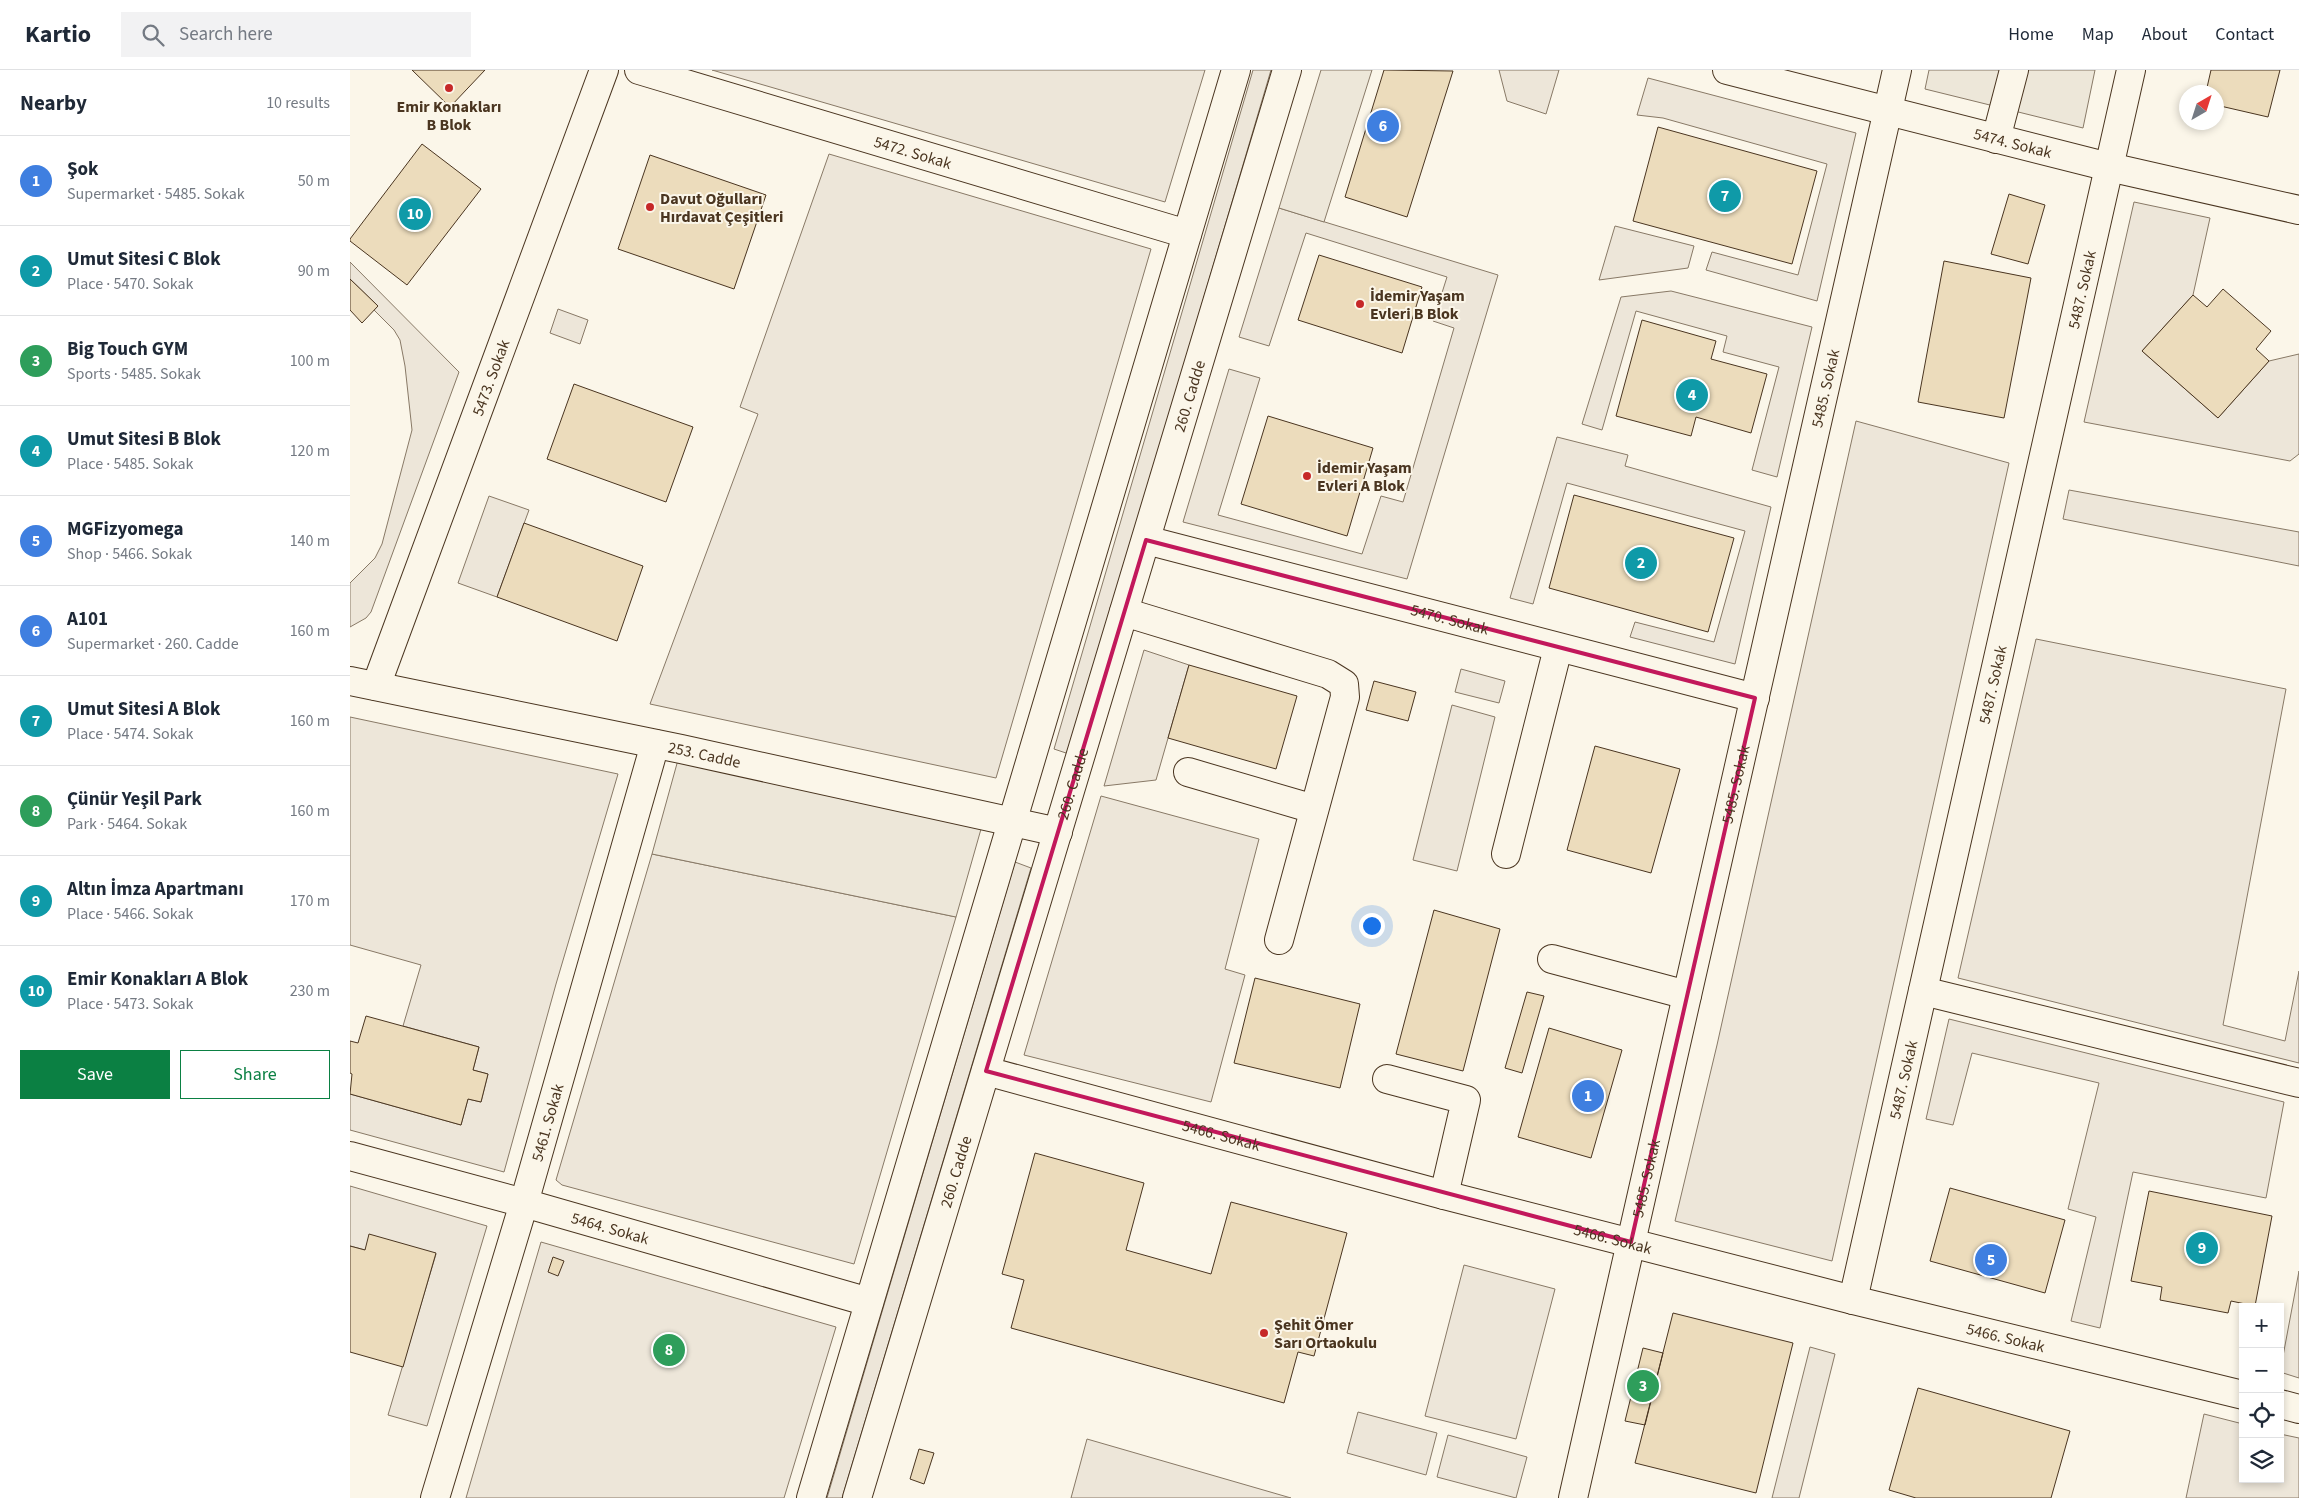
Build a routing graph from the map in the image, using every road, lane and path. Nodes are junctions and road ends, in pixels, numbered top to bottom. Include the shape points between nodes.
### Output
1 (604, 70) edge
2 (639, 70) edge
3 (1236, 70) edge
4 (1287, 70) edge
5 (1727, 70) edge
6 (1897, 70) edge
7 (2014, 70) edge
8 (2130, 70) edge
9 (1888, 112) junction
10 (1996, 139) junction
11 (2109, 167) junction
12 (2299, 210) edge
13 (1187, 234) junction
14 (1146, 540) junction
15 (1124, 612) junction
16 (1558, 648) junction
17 (363, 684) edge
18 (1755, 698) junction
19 (655, 744) junction
20 (1188, 772) dead end
21 (1314, 810) junction
22 (1012, 822) junction
23 (1058, 832) junction
24 (1506, 854) dead end
25 (1279, 940) dead end
26 (1552, 959) dead end
27 (1923, 991) junction
28 (1687, 995) junction
29 (986, 1071) junction
30 (1387, 1079) dead end
31 (2299, 1083) edge
32 (350, 1156) edge
33 (1444, 1195) junction
34 (524, 1203) junction
35 (1631, 1242) junction
36 (1853, 1300) junction
37 (869, 1302) junction
38 (2239, 1394) edge
39 (2284, 1405) edge
40 (2299, 1409) edge
41 (434, 1498) edge
42 (811, 1498) edge
43 (857, 1498) edge
44 (1573, 1498) edge

1 - 17 street, 5473. Sokak
2 - 13 street, 5472. Sokak
3 - 13 street
4 - 14 street, 260. Cadde
5 - 9 street, 5474. Sokak
6 - 9 street, 5485. Sokak
7 - 10 street
8 - 11 street, 5487. Sokak
9 - 10 street, 5474. Sokak
9 - 18 street, 5485. Sokak
10 - 11 street, 5474. Sokak
11 - 12 street, 5474. Sokak
11 - 27 street, 5487. Sokak
13 - 22 street
14 - 15 street, 260. Cadde
14 - 16 street, 5470. Sokak
15 - 21 street via 1328,674 1344,684 1345,697
15 - 23 street, 260. Cadde
16 - 18 street, 5470. Sokak
16 - 24 street
17 - 19 street, 253. Cadde
18 - 28 street, 5485. Sokak
19 - 22 street, 253. Cadde
19 - 34 street, 5461. Sokak
20 - 21 street
21 - 25 street
22 - 23 street, 253. Cadde
22 - 37 street
23 - 29 street, 260. Cadde
26 - 28 street
27 - 31 street
27 - 36 street, 5487. Sokak
28 - 35 street, 5485. Sokak
29 - 33 street, 5466. Sokak
29 - 43 street, 260. Cadde
30 - 33 street via 1466,1100
32 - 34 street, 5464. Sokak
33 - 35 street, 5466. Sokak
34 - 37 street, 5464. Sokak
34 - 41 street, 5461. Sokak
35 - 36 street, 5466. Sokak
35 - 44 street, 5485. Sokak
36 - 38 street, 5466. Sokak
37 - 42 street
39 - 40 street

